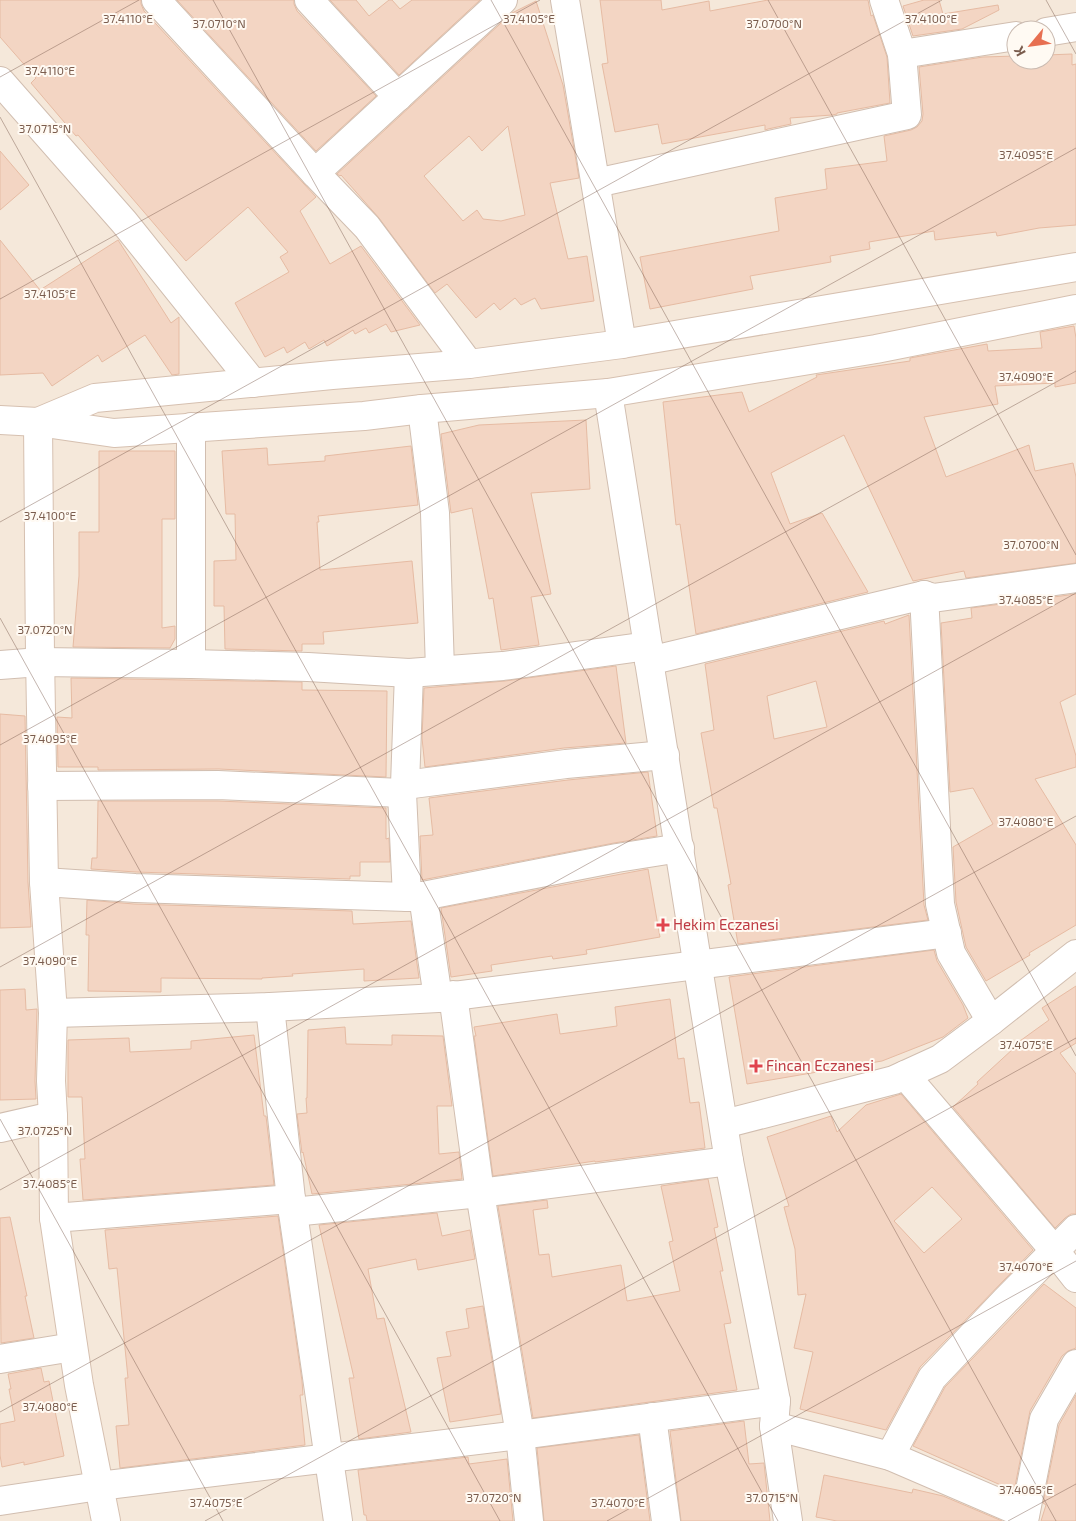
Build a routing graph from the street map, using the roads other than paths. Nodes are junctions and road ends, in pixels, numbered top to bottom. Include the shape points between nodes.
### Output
1 (156, 0) edge
2 (309, 0) edge
3 (503, 0) edge
4 (565, 0) edge
5 (884, 0) edge
6 (1076, 27) edge
7 (1056, 30) edge
8 (1006, 38) edge
9 (902, 54) junction
10 (0, 81) edge
11 (398, 97) junction
12 (315, 173) junction
13 (596, 183) junction
14 (1076, 267) edge
15 (1076, 309) edge
16 (622, 344) junction
17 (469, 364) junction
18 (253, 383) junction
19 (608, 393) junction
20 (422, 409) junction
21 (0, 420) edge
22 (38, 422) junction
23 (191, 428) junction
24 (1076, 578) edge
25 (924, 595) junction
26 (649, 654) junction
27 (40, 662) junction
28 (191, 664) junction
29 (0, 665) edge
30 (440, 670) junction
31 (409, 673) junction
32 (665, 755) junction
33 (42, 786) junction
34 (404, 789) junction
35 (680, 848) junction
36 (44, 882) junction
37 (415, 896) junction
38 (947, 933) junction
39 (1076, 954) edge
40 (698, 964) junction
41 (446, 996) junction
42 (270, 1007) junction
43 (53, 1013) junction
44 (991, 1021) junction
45 (905, 1075) junction
46 (53, 1116) junction
47 (724, 1124) junction
48 (0, 1128) edge
49 (729, 1161) junction
50 (480, 1193) junction
51 (292, 1206) junction
52 (54, 1218) junction
53 (1076, 1229) edge
54 (1054, 1250) junction
55 (1076, 1278) edge
56 (73, 1347) junction
57 (0, 1359) edge
58 (1076, 1364) edge
59 (775, 1413) junction
60 (652, 1417) junction
61 (520, 1435) junction
62 (890, 1456) junction
63 (329, 1458) junction
64 (99, 1486) junction
65 (0, 1501) edge
66 (1024, 1517) edge
67 (106, 1521) edge
68 (338, 1521) edge
69 (529, 1521) edge
70 (666, 1521) edge
71 (788, 1521) edge

1 - 12 street
2 - 11 street
3 - 11 street
4 - 13 street
5 - 9 street
6 - 7 street
8 - 9 street
9 - 13 street via 907,115
10 - 18 street via 124,222
11 - 12 street
12 - 17 street via 367,227
13 - 16 street
14 - 16 street
15 - 19 street via 876,349
16 - 17 street
17 - 18 street
18 - 22 street via 95,398
19 - 20 street
19 - 26 street
20 - 23 street
20 - 30 street via 435,512
21 - 22 street
22 - 23 street via 114,433
22 - 27 street
23 - 28 street
24 - 25 street via 933,598
25 - 26 street
25 - 38 street via 940,904
26 - 30 street
26 - 32 street
27 - 28 street
27 - 29 street
27 - 33 street
28 - 31 street
30 - 31 street
31 - 34 street
32 - 34 street via 566,764
32 - 35 street
33 - 34 street
33 - 36 street
34 - 37 street
35 - 37 street
35 - 40 street
36 - 37 street via 135,888
36 - 43 street
37 - 41 street
38 - 40 street
38 - 44 street via 951,954
39 - 44 street
40 - 41 street
40 - 47 street
41 - 42 street
41 - 50 street
42 - 43 street
42 - 51 street
43 - 46 street
44 - 45 street via 940,1058
45 - 47 street
45 - 54 street
46 - 48 street
46 - 52 street
47 - 49 street
49 - 50 street
49 - 59 street
50 - 51 street
50 - 61 street
51 - 52 street
51 - 63 street
52 - 56 street
53 - 54 street
54 - 55 street
54 - 62 street via 932,1378
56 - 57 street
56 - 64 street
58 - 66 street via 1044,1419
59 - 60 street
59 - 62 street
59 - 71 street
60 - 61 street
60 - 70 street
61 - 63 street
61 - 69 street
62 - 66 street
63 - 64 street
63 - 68 street
64 - 65 street
64 - 67 street

